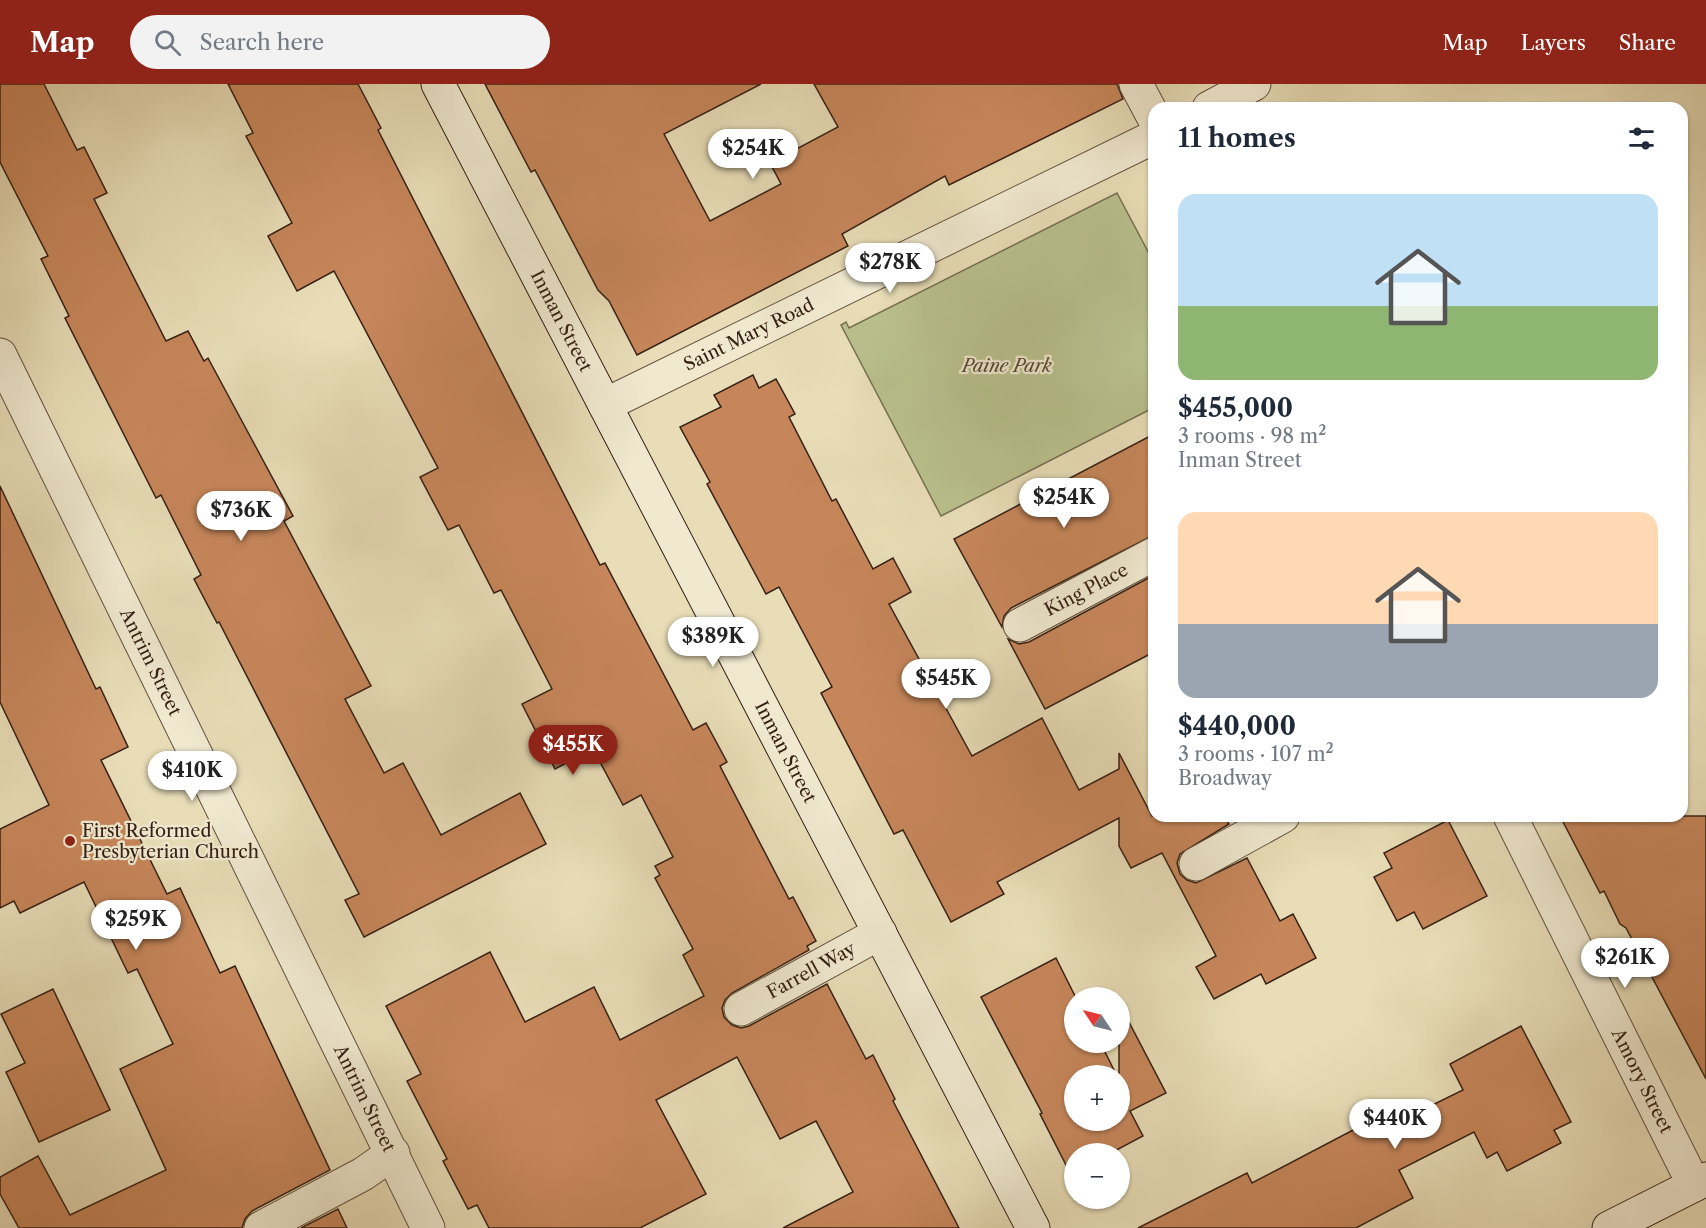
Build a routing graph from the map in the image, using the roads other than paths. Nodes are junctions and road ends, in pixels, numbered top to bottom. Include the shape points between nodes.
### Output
1 (438, 84) edge
2 (1136, 84) edge
3 (1254, 84) edge
4 (1220, 102) edge
5 (1148, 107) edge
6 (1148, 140) edge
7 (0, 355) edge
8 (605, 405) junction
9 (1148, 557) edge
10 (1020, 625) dead end
11 (1272, 822) edge
12 (1513, 822) edge
13 (1196, 864) dead end
14 (880, 933) junction
15 (741, 1008) dead end
16 (393, 1153) junction
17 (1700, 1182) edge
18 (261, 1228) edge
19 (428, 1228) edge
20 (1033, 1228) edge
21 (1609, 1228) edge

1 - 8 street, Inman Street
2 - 5 street
3 - 4 street
6 - 8 street, Saint Mary Road
7 - 16 street, Antrim Street
8 - 14 street, Inman Street
9 - 10 street, King Place
11 - 13 street
12 - 17 street, Amory Street
14 - 15 street, Farrell Way
14 - 20 street, Inman Street
16 - 18 street via 363,1174
16 - 19 street, Antrim Street
17 - 21 street

